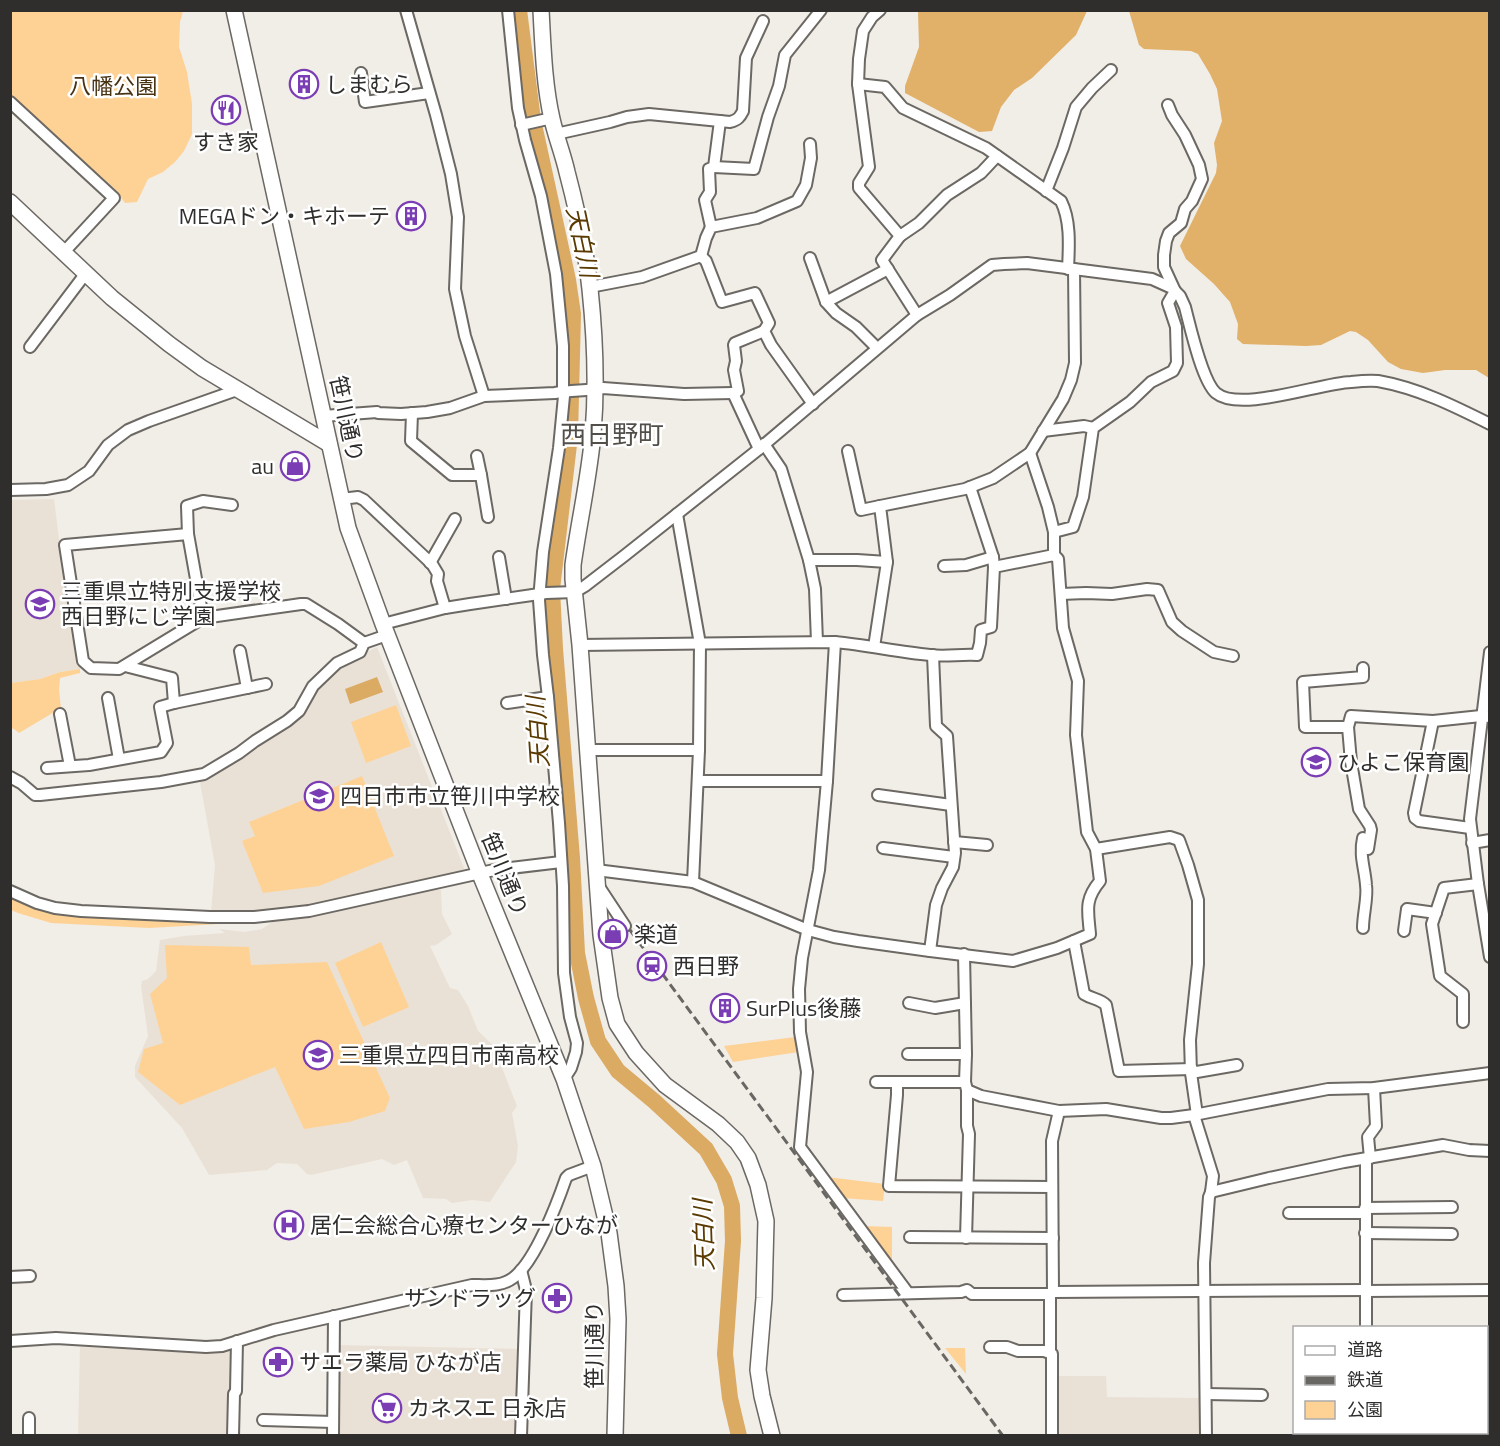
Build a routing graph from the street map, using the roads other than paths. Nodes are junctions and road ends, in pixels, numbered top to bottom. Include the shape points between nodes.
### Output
1 (234, 10) edge
2 (406, 10) edge
3 (508, 10) edge
4 (541, 10) edge
5 (821, 10) edge
6 (880, 10) edge
7 (764, 21) dead end
8 (1111, 70) dead end
9 (362, 73) dead end
10 (858, 84) junction
11 (429, 93) junction
12 (10, 102) edge
13 (1168, 105) dead end
14 (550, 118) junction
15 (720, 121) junction
16 (522, 124) junction
17 (556, 134) junction
18 (810, 144) dead end
19 (997, 156) junction
20 (714, 167) junction
21 (1046, 191) junction
22 (10, 202) edge
23 (711, 227) junction
24 (900, 236) junction
25 (64, 252) junction
26 (701, 256) junction
27 (810, 258) dead end
28 (888, 269) junction
29 (1071, 269) junction
30 (86, 273) junction
31 (590, 287) junction
32 (1175, 291) junction
33 (826, 302) junction
34 (917, 315) junction
35 (764, 332) junction
36 (30, 347) dead end
37 (877, 348) junction
38 (237, 390) junction
39 (593, 390) junction
40 (564, 391) junction
41 (733, 393) junction
42 (484, 396) junction
43 (813, 404) junction
44 (412, 413) junction
45 (323, 416) junction
46 (1490, 424) edge
47 (1093, 428) junction
48 (1043, 431) junction
49 (329, 444) junction
50 (761, 446) junction
51 (848, 451) dead end
52 (1030, 453) junction
53 (477, 456) dead end
54 (481, 475) junction
55 (970, 488) junction
56 (10, 490) edge
57 (341, 499) junction
58 (232, 505) dead end
59 (879, 506) junction
60 (677, 514) junction
61 (488, 517) dead end
62 (455, 519) dead end
63 (1054, 532) junction
64 (188, 534) junction
65 (1054, 555) junction
66 (499, 557) dead end
67 (809, 560) junction
68 (887, 562) junction
69 (993, 562) junction
70 (430, 563) junction
71 (944, 566) dead end
72 (575, 592) junction
73 (543, 594) junction
74 (1061, 594) junction
75 (506, 599) junction
76 (445, 608) junction
77 (203, 618) junction
78 (385, 629) junction
79 (817, 642) junction
80 (835, 642) junction
81 (364, 644) junction
82 (700, 644) junction
83 (580, 645) junction
84 (874, 647) junction
85 (240, 651) dead end
86 (1490, 652) edge
87 (933, 655) junction
88 (1233, 656) dead end
89 (125, 666) junction
90 (1363, 668) dead end
91 (1488, 673) edge
92 (266, 684) dead end
93 (247, 688) junction
94 (548, 697) junction
95 (108, 698) dead end
96 (174, 703) junction
97 (507, 703) dead end
98 (60, 714) dead end
99 (1485, 717) edge
100 (1433, 721) junction
101 (1348, 727) junction
102 (588, 750) junction
103 (699, 750) junction
104 (119, 759) junction
105 (69, 766) junction
106 (47, 768) dead end
107 (10, 777) edge
108 (698, 781) junction
109 (827, 781) junction
110 (878, 795) dead end
111 (951, 805) junction
112 (1367, 820) junction
113 (1470, 828) junction
114 (1490, 840) edge
115 (954, 842) junction
116 (1472, 843) junction
117 (987, 845) dead end
118 (883, 848) dead end
119 (1096, 849) junction
120 (1368, 849) dead end
121 (954, 857) junction
122 (561, 862) junction
123 (480, 874) junction
124 (597, 877) junction
125 (693, 882) junction
126 (1478, 884) junction
127 (10, 891) edge
128 (1436, 913) junction
129 (626, 926) dead end
130 (1363, 927) dead end
131 (808, 930) junction
132 (1404, 931) dead end
133 (1074, 941) junction
134 (930, 951) junction
135 (964, 954) junction
136 (1490, 957) edge
137 (965, 1003) junction
138 (909, 1004) dead end
139 (1463, 1022) dead end
140 (908, 1054) dead end
141 (966, 1054) junction
142 (1237, 1065) dead end
143 (1192, 1071) junction
144 (1490, 1073) edge
145 (564, 1079) junction
146 (876, 1082) dead end
147 (897, 1082) junction
148 (966, 1086) junction
149 (1374, 1088) junction
150 (1059, 1111) junction
151 (1196, 1115) junction
152 (1490, 1150) edge
153 (1368, 1158) junction
154 (593, 1166) junction
155 (968, 1186) junction
156 (1052, 1187) junction
157 (1211, 1192) junction
158 (1452, 1207) dead end
159 (1365, 1211) junction
160 (1289, 1214) dead end
161 (1365, 1233) junction
162 (1452, 1234) dead end
163 (910, 1237) dead end
164 (966, 1238) junction
165 (1053, 1238) junction
166 (521, 1270) junction
167 (30, 1276) dead end
168 (10, 1277) edge
169 (1490, 1290) edge
170 (1204, 1291) junction
171 (1366, 1291) junction
172 (908, 1293) junction
173 (1051, 1293) junction
174 (843, 1295) dead end
175 (334, 1316) junction
176 (1366, 1326) edge
177 (10, 1341) edge
178 (237, 1341) junction
179 (990, 1347) dead end
180 (1050, 1353) junction
181 (1206, 1394) junction
182 (1262, 1395) dead end
183 (30, 1418) dead end
184 (262, 1420) dead end
185 (333, 1422) junction
186 (29, 1436) edge
187 (233, 1436) edge
188 (333, 1436) edge
189 (522, 1436) edge
190 (615, 1436) edge
191 (772, 1436) edge
192 (1053, 1436) edge
193 (1206, 1436) edge

1 - 45 street, 笹川通り
2 - 11 street
3 - 16 street
4 - 14 street
5 - 20 street via 785,55 754,170
6 - 10 street via 863,32
7 - 15 street via 746,58 743,111 736,121
8 - 21 street via 1076,107
9 - 11 street via 365,102
10 - 19 street via 885,87 903,108
10 - 24 street via 869,167 859,188
11 - 42 street via 458,217 455,289
12 - 25 street via 114,198
13 - 32 street via 1202,179 1181,223 1166,241 1164,267
14 - 16 street
14 - 17 street
15 - 17 street via 649,114
15 - 20 street
16 - 40 street via 556,274
17 - 31 street via 577,209
18 - 23 street via 806,185 797,201 757,218
19 - 21 street
19 - 24 street
20 - 23 street via 709,169 710,192 705,200
21 - 29 street via 1061,201 1065,210
22 - 25 street
23 - 26 street
24 - 28 street via 882,260
25 - 30 street
26 - 31 street via 642,277
26 - 35 street via 722,302 755,293 769,323
27 - 33 street
28 - 33 street
28 - 34 street
29 - 32 street via 1152,279
29 - 34 street via 1026,263 992,265
29 - 48 street via 1075,363 1063,399
30 - 36 street
30 - 38 street via 169,344
31 - 39 street
32 - 46 street via 1185,307 1207,379 1216,392 1227,398 1245,400 1348,382 1376,381 1440,399
32 - 47 street via 1168,303 1176,327 1178,363 1173,371 1151,382
33 - 37 street
34 - 37 street
35 - 41 street via 735,343 738,391
35 - 43 street
37 - 43 street
38 - 49 street
38 - 56 street via 128,430 108,446 89,471 68,485
39 - 40 street
39 - 41 street
39 - 72 street via 593,435 573,565
40 - 42 street
40 - 73 street via 548,515
41 - 50 street
42 - 44 street via 450,408
43 - 50 street
44 - 45 street
44 - 54 street via 411,441 452,475
45 - 49 street, 笹川通り
47 - 48 street
47 - 63 street via 1083,497 1073,527
48 - 52 street
49 - 57 street, 笹川通り
50 - 60 street
50 - 67 street via 781,469
51 - 59 street via 861,510
52 - 55 street
52 - 63 street
53 - 54 street
54 - 61 street
55 - 59 street
55 - 69 street
57 - 70 street via 364,500
57 - 78 street, 笹川通り via 359,562
58 - 64 street via 203,501 187,506
59 - 68 street
60 - 72 street
60 - 82 street
62 - 70 street
63 - 65 street
64 - 77 street
64 - 89 street via 65,545 83,661 91,668
65 - 69 street
65 - 74 street via 1058,559
66 - 75 street
67 - 68 street
67 - 79 street via 815,589
68 - 84 street
69 - 71 street
69 - 87 street via 991,627 981,630 977,655
70 - 76 street via 438,574
72 - 73 street
72 - 83 street
73 - 75 street
73 - 94 street via 543,656
74 - 88 street via 1158,590 1172,622 1182,631 1214,652
74 - 119 street via 1063,628 1078,681 1077,745 1087,832
75 - 76 street
76 - 78 street
77 - 81 street via 306,604
77 - 89 street
78 - 81 street
78 - 123 street, 笹川通り
79 - 80 street
79 - 82 street
80 - 84 street
80 - 109 street
81 - 107 street via 360,652 337,663 313,686 299,711 287,721 204,774 40,795
82 - 83 street
82 - 103 street
83 - 102 street
84 - 87 street
85 - 93 street
86 - 91 street
87 - 111 street via 936,726 947,735
89 - 96 street via 172,678
90 - 101 street via 1363,677 1303,682 1305,727
91 - 99 street
92 - 93 street
93 - 96 street
94 - 97 street
94 - 122 street
95 - 104 street
96 - 104 street via 160,707 167,743 160,752
98 - 105 street
99 - 100 street
99 - 113 street
100 - 101 street via 1351,716
100 - 113 street via 1415,818
101 - 112 street via 1359,809
102 - 103 street
102 - 124 street
103 - 108 street
104 - 105 street
105 - 106 street
108 - 109 street
108 - 125 street
109 - 131 street via 819,870
110 - 111 street
111 - 115 street
112 - 120 street via 1371,830
112 - 130 street via 1361,848 1367,887
113 - 116 street
114 - 116 street
115 - 117 street
115 - 121 street
116 - 126 street
118 - 121 street
119 - 133 street via 1100,881 1089,898 1090,934
119 - 143 street via 1174,833 1179,840 1198,900
121 - 134 street via 936,905
122 - 123 street
122 - 145 street via 564,973 577,1043
123 - 127 street via 309,911 254,917 73,910 37,903
123 - 145 street, 笹川通り
124 - 125 street
124 - 129 street
124 - 191 street via 608,988 617,1024 636,1053 665,1085 737,1142 758,1185 766,1221 758,1370
125 - 131 street
126 - 128 street via 1444,888
126 - 136 street
128 - 132 street via 1407,909
128 - 139 street via 1432,924 1440,976 1462,994
131 - 134 street
131 - 172 street via 799,989 800,1032 807,1072 800,1147
133 - 135 street via 1013,961
133 - 143 street via 1084,994 1106,1005 1119,1071
134 - 135 street
135 - 137 street
137 - 138 street via 935,1008
137 - 141 street
140 - 141 street
141 - 148 street
142 - 143 street
143 - 151 street
144 - 149 street
145 - 154 street, 笹川通り
146 - 147 street
147 - 148 street
147 - 155 street via 890,1186
148 - 150 street via 981,1096
148 - 155 street
149 - 151 street via 1328,1089
149 - 153 street via 1376,1126 1368,1137
150 - 151 street via 1106,1109 1161,1118
150 - 156 street via 1052,1141
151 - 157 street via 1213,1176
152 - 153 street via 1443,1145
153 - 157 street
153 - 159 street
154 - 166 street via 566,1178 548,1225
154 - 190 street, 笹川通り via 609,1233 616,1286
155 - 156 street
155 - 164 street
156 - 165 street
157 - 170 street
158 - 159 street
159 - 160 street
159 - 161 street
161 - 162 street
161 - 171 street
163 - 164 street
164 - 165 street
165 - 173 street
166 - 175 street via 512,1279 496,1285 472,1285
166 - 189 street via 526,1290
167 - 168 street
169 - 171 street
170 - 171 street
170 - 173 street
170 - 181 street
171 - 176 street
172 - 173 street
172 - 174 street
173 - 180 street
175 - 178 street
175 - 185 street
177 - 178 street via 56,1338 206,1347
178 - 187 street
179 - 180 street
180 - 192 street
181 - 182 street
181 - 193 street
183 - 186 street
184 - 185 street
185 - 188 street

